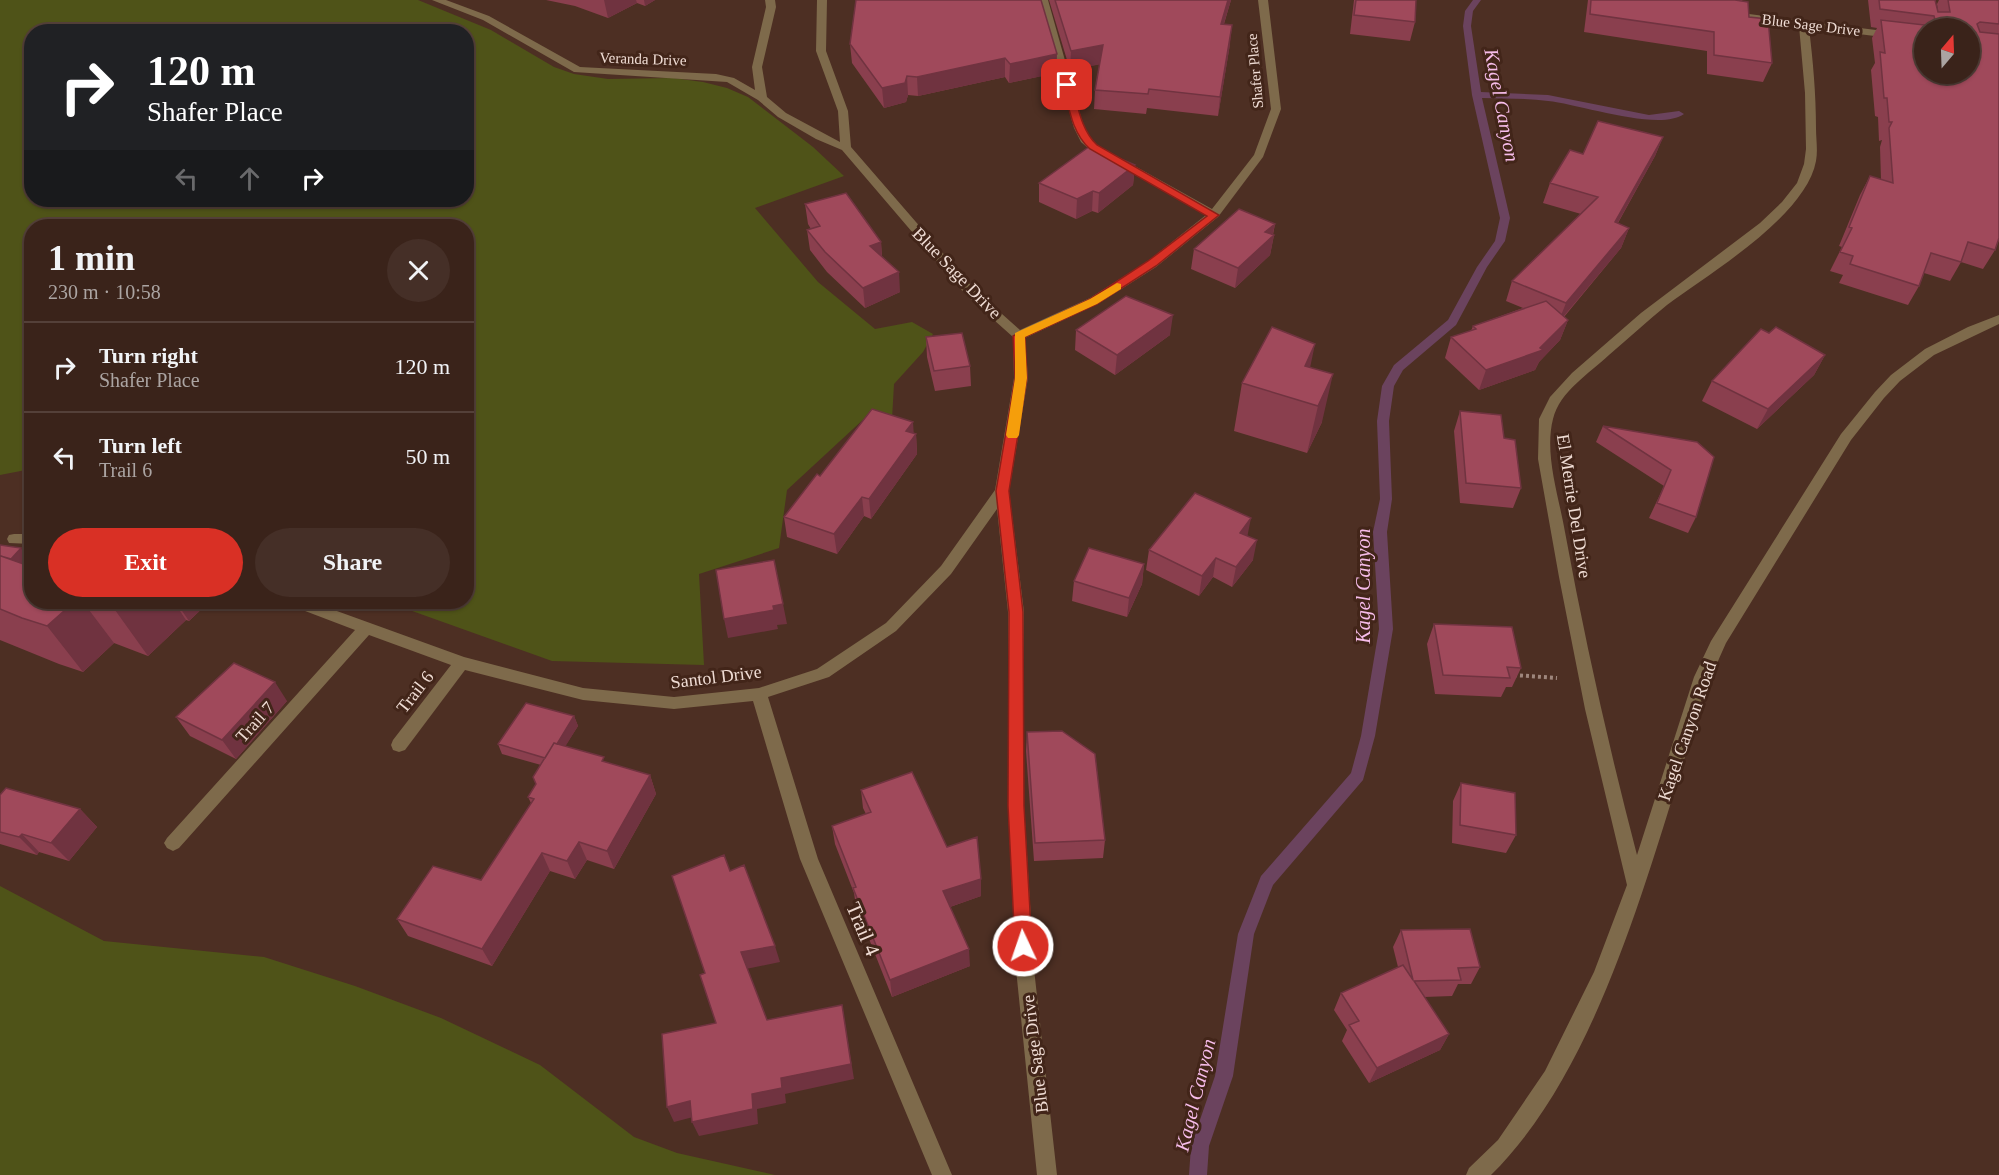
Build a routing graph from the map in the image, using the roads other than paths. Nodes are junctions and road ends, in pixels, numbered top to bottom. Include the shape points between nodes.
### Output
1 (437, 0) edge
2 (770, 0) edge
3 (822, 0) edge
4 (1044, 0) edge
5 (1263, 0) edge
6 (1733, 15) edge
7 (1804, 25) junction
8 (1914, 38) edge
9 (762, 98) junction
10 (846, 148) junction
11 (1214, 215) junction
12 (1999, 319) edge
13 (1019, 336) junction
14 (1002, 491) junction
15 (14, 539) dead end
16 (24, 539) edge
17 (316, 609) edge
18 (366, 628) junction
19 (462, 663) junction
20 (759, 694) junction
21 (399, 744) dead end
22 (173, 843) dead end
23 (1636, 885) junction
24 (942, 1175) edge
25 (1047, 1175) edge
26 (1476, 1175) edge

1 - 9 street, Veranda Drive via 486,18 578,70 716,76
2 - 9 street via 757,66
3 - 10 street via 821,51 843,111
4 - 11 street via 1085,140
5 - 11 street, Shafer Place via 1276,109 1259,155
6 - 7 street, Blue Sage Drive
7 - 8 street, Blue Sage Drive
7 - 23 street, El Merrie Del Drive via 1811,93 1810,162 1804,181 1764,226 1646,315 1569,384 1547,416 1548,474 1586,679
9 - 10 street, Veranda Drive via 782,115
10 - 13 street, Blue Sage Drive via 970,292
11 - 13 street, Shafer Place via 1152,264 1094,301
12 - 23 street, Kagel Canyon Road via 1959,334 1902,370 1846,437 1719,641 1690,712
13 - 14 street, Blue Sage Drive via 1021,378
14 - 20 street, Santol Drive via 946,570 891,627 823,673
14 - 25 street, Blue Sage Drive via 1016,612 1016,806 1025,969
15 - 16 street
17 - 18 street, Santol Drive
18 - 19 street, Santol Drive
18 - 22 street, Trail 7
19 - 20 street, Santol Drive via 595,695 674,703
19 - 21 street, Trail 6
20 - 24 street, Trail 4 via 809,859
23 - 26 street, Kagel Canyon Road via 1603,972 1552,1078 1505,1147

